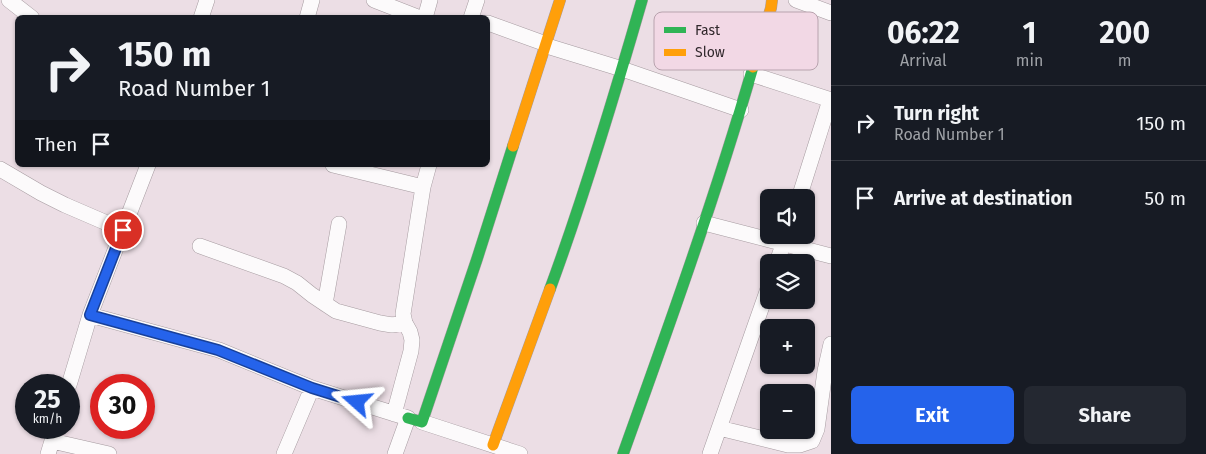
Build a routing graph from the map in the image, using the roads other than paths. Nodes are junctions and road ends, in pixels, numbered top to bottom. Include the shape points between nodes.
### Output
1 (9, 0) edge
2 (207, 0) edge
3 (312, 0) edge
4 (374, 0) edge
5 (430, 0) edge
6 (477, 0) edge
7 (560, 0) edge
8 (642, 0) edge
9 (796, 0) edge
10 (831, 13) edge
11 (28, 15) edge
12 (202, 15) edge
13 (308, 15) edge
14 (412, 15) edge
15 (425, 15) edge
16 (472, 15) edge
17 (490, 24) edge
18 (546, 44) junction
19 (622, 70) junction
20 (752, 70) edge
21 (751, 74) junction
22 (831, 100) edge
23 (741, 110) junction
24 (147, 167) edge
25 (340, 167) edge
26 (428, 167) edge
27 (0, 169) edge
28 (423, 188) junction
29 (802, 189) edge
30 (704, 223) junction
31 (339, 224) dead end
32 (123, 230) junction
33 (760, 234) edge
34 (799, 244) edge
35 (200, 246) dead end
36 (831, 256) edge
37 (325, 304) junction
38 (761, 309) edge
39 (90, 315) junction
40 (405, 323) junction
41 (831, 344) edge
42 (72, 374) edge
43 (312, 388) junction
44 (408, 418) junction
45 (719, 428) junction
46 (52, 441) edge
47 (493, 445) junction
48 (109, 454) edge
49 (284, 454) edge
50 (395, 454) edge
51 (520, 454) edge
52 (623, 454) edge
53 (710, 454) edge

1 - 11 street
2 - 12 street
3 - 13 street
4 - 14 street
5 - 15 street
6 - 16 street
7 - 18 street
8 - 19 street
9 - 10 street
17 - 18 street
18 - 19 street
18 - 44 street via 477,259
19 - 23 street
19 - 47 street via 565,249
20 - 21 street
21 - 22 street
21 - 23 street
22 - 29 street
23 - 30 street
24 - 32 street
25 - 28 street
26 - 28 street
27 - 32 street via 64,205
28 - 40 street
30 - 33 street
30 - 52 street
31 - 37 street
32 - 39 street
34 - 36 street
35 - 37 street via 284,276
37 - 40 street via 336,311 380,323
38 - 45 street
39 - 42 street
39 - 43 street via 218,350
40 - 44 street via 412,340
41 - 45 street via 818,429 812,441 800,446 788,445
43 - 44 street
43 - 49 street
44 - 47 street
44 - 50 street
45 - 53 street
46 - 48 street
47 - 51 street

